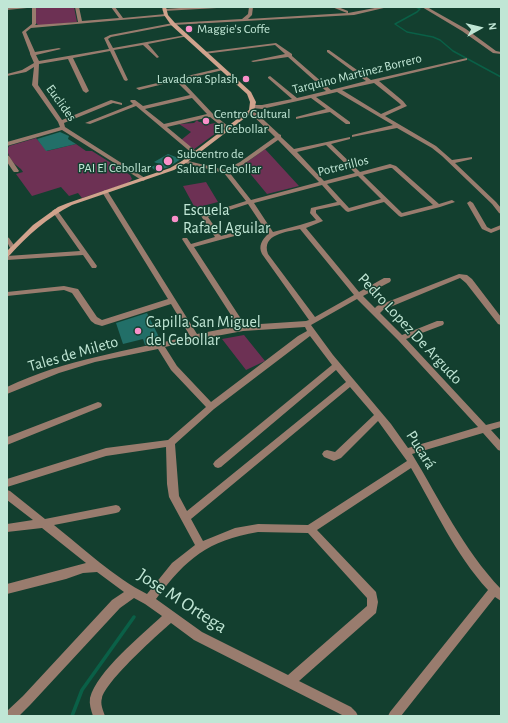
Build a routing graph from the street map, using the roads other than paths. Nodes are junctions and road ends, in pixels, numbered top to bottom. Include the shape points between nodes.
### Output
1 (27, 7) edge
2 (34, 7) edge
3 (78, 7) edge
4 (113, 7) edge
5 (218, 7) edge
6 (251, 7) edge
7 (334, 7) edge
8 (361, 7) edge
9 (386, 7) edge
10 (424, 7) edge
11 (7, 9) edge
12 (165, 11) edge
13 (350, 13) junction
14 (122, 19) junction
15 (243, 20) junction
16 (80, 23) junction
17 (173, 24) junction
18 (31, 28) junction
19 (186, 36) junction
20 (145, 44) junction
21 (59, 49) dead end
22 (111, 50) junction
23 (329, 51) dead end
24 (204, 53) junction
25 (501, 53) edge
26 (32, 54) junction
27 (290, 55) junction
28 (70, 57) junction
29 (157, 57) dead end
30 (465, 59) dead end
31 (254, 61) dead end
32 (37, 63) junction
33 (221, 69) junction
34 (7, 76) edge
35 (270, 78) dead end
36 (126, 80) dead end
37 (178, 80) junction
38 (373, 82) junction
39 (139, 88) dead end
40 (338, 90) junction
41 (86, 91) dead end
42 (330, 92) junction
43 (194, 96) junction
44 (312, 96) junction
45 (296, 100) junction
46 (120, 104) dead end
47 (137, 105) junction
48 (252, 109) junction
49 (330, 110) junction
50 (211, 115) junction
51 (380, 116) junction
52 (298, 118) dead end
53 (88, 123) dead end
54 (348, 123) dead end
55 (62, 125) junction
56 (163, 126) junction
57 (397, 126) junction
58 (227, 128) junction
59 (279, 136) junction
60 (354, 136) dead end
61 (348, 138) dead end
62 (327, 142) junction
63 (7, 144) edge
64 (293, 150) junction
65 (195, 153) junction
66 (7, 157) edge
67 (470, 158) dead end
68 (184, 162) junction
69 (451, 162) junction
70 (16, 171) dead end
71 (226, 172) junction
72 (360, 174) junction
73 (143, 179) junction
74 (324, 183) junction
75 (105, 192) junction
76 (386, 200) junction
77 (250, 202) junction
78 (452, 202) dead end
79 (342, 203) junction
80 (470, 203) dead end
81 (438, 206) junction
82 (54, 211) junction
83 (501, 212) edge
84 (265, 226) junction
85 (302, 227) junction
86 (501, 227) edge
87 (270, 234) junction
88 (218, 238) junction
89 (7, 239) edge
90 (185, 239) dead end
91 (190, 246) junction
92 (13, 248) junction
93 (84, 253) junction
94 (7, 257) edge
95 (94, 266) dead end
96 (387, 280) dead end
97 (7, 294) edge
98 (358, 296) junction
99 (171, 301) junction
100 (375, 313) junction
101 (501, 322) edge
102 (440, 323) dead end
103 (311, 326) junction
104 (243, 328) junction
105 (195, 337) junction
106 (401, 338) junction
107 (160, 346) junction
108 (337, 365) junction
109 (351, 382) junction
110 (7, 391) edge
111 (98, 405) dead end
112 (211, 408) junction
113 (378, 416) junction
114 (501, 424) edge
115 (483, 428) junction
116 (7, 441) edge
117 (170, 442) junction
118 (501, 447) edge
119 (406, 452) junction
120 (326, 454) dead end
121 (412, 462) junction
122 (218, 464) dead end
123 (7, 483) edge
124 (7, 494) edge
125 (116, 509) dead end
126 (186, 518) junction
127 (45, 523) junction
128 (7, 528) edge
129 (310, 529) junction
130 (201, 546) junction
131 (99, 567) junction
132 (7, 589) edge
133 (133, 592) junction
134 (499, 593) edge
135 (149, 600) junction
136 (170, 616) junction
137 (290, 681) junction
138 (10, 716) edge
139 (99, 716) edge
140 (352, 716) edge
141 (394, 716) edge

1 - 11 street
2 - 18 street via 34,24
3 - 16 street
4 - 14 street
5 - 12 street
6 - 15 street via 250,15
7 - 13 street
8 - 13 street via 358,11
9 - 13 street
10 - 25 street via 495,52
12 - 14 street
12 - 17 street
13 - 15 street
14 - 16 street
15 - 17 street
16 - 18 street
17 - 19 street
17 - 22 street via 106,38
18 - 26 street via 24,32
19 - 20 street
19 - 24 street
20 - 22 street
20 - 29 street
21 - 26 street
22 - 28 street
22 - 36 street
23 - 38 street
24 - 27 street via 276,44
24 - 33 street
26 - 32 street
27 - 31 street
27 - 42 street
28 - 32 street
28 - 41 street
30 - 38 street, Tarquino Martinez Borrero
32 - 34 street via 24,71
32 - 55 street, Euclides via 35,85
33 - 37 street
33 - 48 street via 249,93 253,100
35 - 45 street
37 - 39 street
37 - 43 street
38 - 40 street, Tarquino Martinez Borrero
38 - 51 street via 404,106
40 - 42 street, Tarquino Martinez Borrero
40 - 51 street
42 - 44 street, Tarquino Martinez Borrero
43 - 47 street
43 - 50 street
44 - 45 street, Tarquino Martinez Borrero
44 - 49 street
45 - 48 street, Tarquino Martinez Borrero
46 - 55 street via 113,101
47 - 53 street
47 - 56 street
48 - 58 street
48 - 59 street
49 - 52 street
49 - 54 street
50 - 56 street
50 - 58 street
51 - 57 street
55 - 63 street
55 - 73 street, Euclides
56 - 65 street
57 - 60 street
57 - 69 street via 434,147
58 - 65 street
59 - 64 street
59 - 71 street
61 - 62 street
62 - 64 street
62 - 72 street
64 - 74 street
65 - 68 street
66 - 70 street
67 - 69 street
68 - 71 street
68 - 73 street
69 - 83 street
71 - 77 street
72 - 74 street, Potrerillos
72 - 76 street
72 - 81 street, Potrerillos via 394,167
73 - 75 street
74 - 77 street, Potrerillos
74 - 79 street
75 - 82 street
75 - 99 street
76 - 79 street via 348,210
76 - 81 street via 401,215
77 - 84 street
77 - 88 street, Potrerillos via 204,216
78 - 81 street
79 - 85 street via 313,209 313,213 320,221
80 - 86 street via 484,228 491,231
82 - 92 street
82 - 93 street
84 - 87 street
84 - 88 street
85 - 87 street
85 - 98 street, Pedro Lopez De Argudo
87 - 103 street, Pucará via 264,242 264,250
88 - 91 street
89 - 92 street
90 - 91 street
91 - 104 street
92 - 94 street
93 - 94 street
93 - 95 street
96 - 98 street
97 - 99 street via 64,288 75,291 94,319 102,323
98 - 100 street, Pedro Lopez De Argudo
98 - 103 street
99 - 105 street
100 - 101 street via 380,308 459,276 469,281
100 - 106 street, Pedro Lopez De Argudo
102 - 106 street
103 - 104 street, Tales de Mileto
103 - 108 street, Pucará
103 - 112 street via 301,338
104 - 105 street, Tales de Mileto
105 - 107 street, Tales de Mileto
106 - 115 street, Pedro Lopez De Argudo
107 - 110 street, Tales de Mileto via 89,361
107 - 112 street via 174,368
108 - 109 street, Pucará
108 - 122 street
109 - 113 street, Pucará
109 - 126 street
111 - 116 street
112 - 117 street
113 - 119 street, Pucará
113 - 120 street via 338,455 334,457
114 - 115 street
115 - 118 street, Pedro Lopez De Argudo
115 - 119 street
117 - 123 street via 106,452
117 - 126 street via 174,497
119 - 121 street, Pucará
121 - 129 street
121 - 134 street, Pucará via 467,556
124 - 127 street, Jose M Ortega
125 - 127 street
126 - 130 street
127 - 128 street
127 - 131 street, Jose M Ortega
129 - 130 street via 258,528 220,536
129 - 137 street via 372,596 373,602 372,609
130 - 135 street via 176,566
131 - 132 street via 83,568
131 - 133 street, Jose M Ortega
133 - 135 street, Jose M Ortega
133 - 138 street via 116,604
134 - 141 street
135 - 136 street, Jose M Ortega
136 - 137 street, Jose M Ortega via 198,636
136 - 139 street via 137,646 100,688 96,698
137 - 140 street, Jose M Ortega

